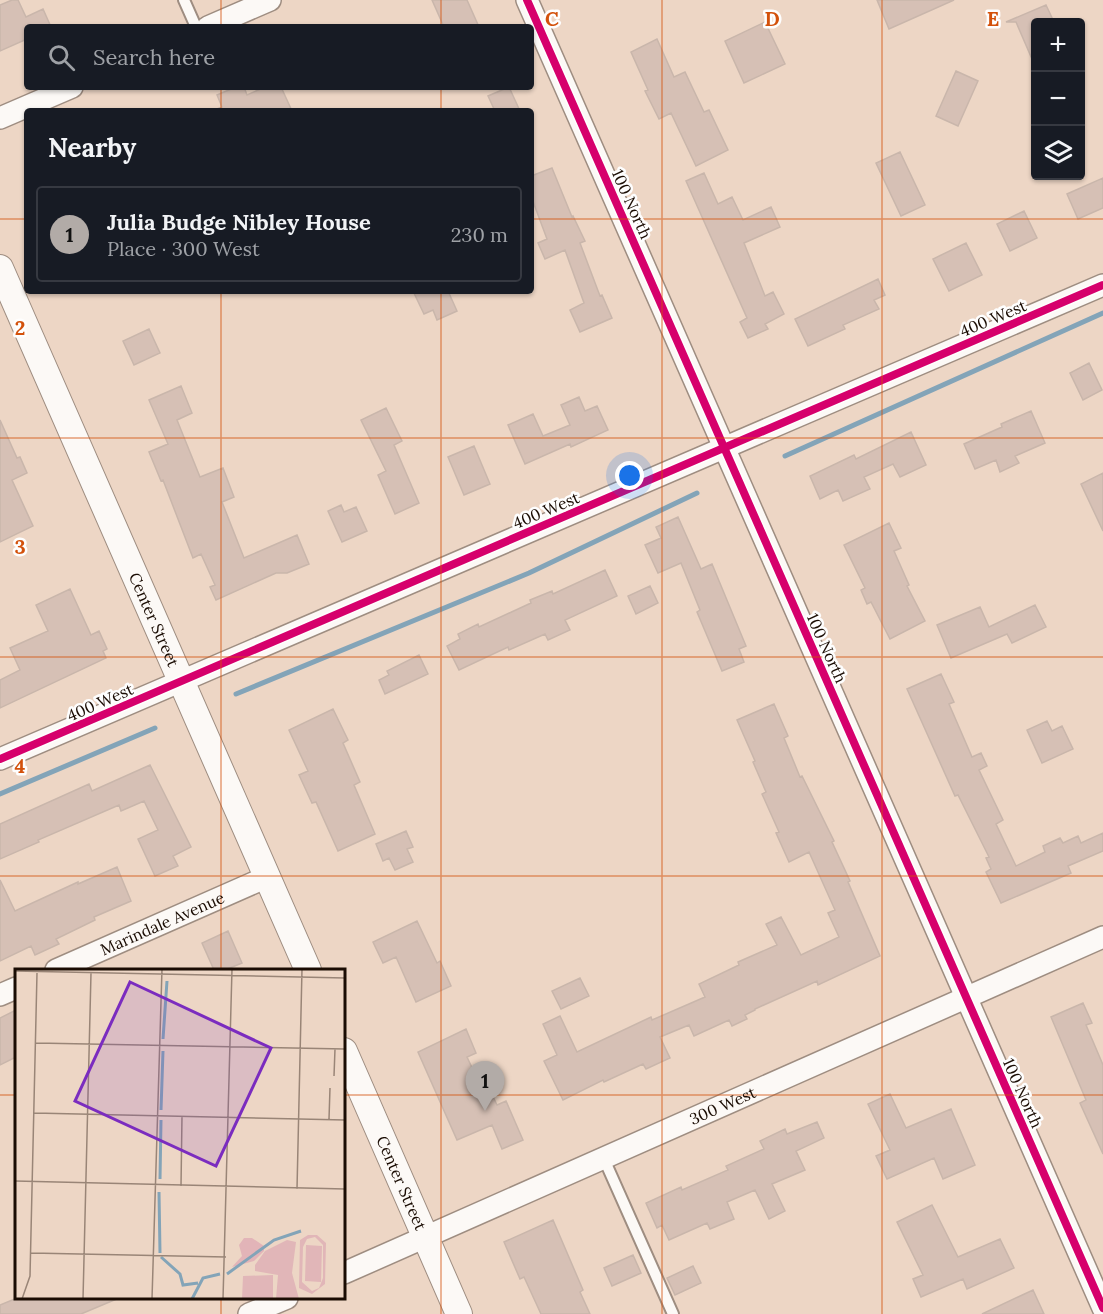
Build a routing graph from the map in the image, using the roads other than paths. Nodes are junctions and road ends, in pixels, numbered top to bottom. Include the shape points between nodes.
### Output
1 (184, 0) edge
2 (270, 0) edge
3 (527, 0) edge
4 (195, 24) edge
5 (215, 24) edge
6 (65, 90) edge
7 (0, 118) edge
8 (0, 268) edge
9 (1103, 285) edge
10 (724, 448) junction
11 (181, 681) junction
12 (0, 759) edge
13 (267, 877) junction
14 (1103, 937) edge
15 (58, 969) edge
16 (308, 969) edge
17 (15, 988) edge
18 (0, 995) edge
19 (966, 998) junction
20 (345, 1053) edge
21 (604, 1159) junction
22 (426, 1239) junction
23 (345, 1274) edge
24 (285, 1299) edge
25 (1103, 1308) edge
26 (249, 1314) edge
27 (459, 1314) edge
28 (673, 1314) edge

1 - 4 lane
2 - 5 street
3 - 10 street, 100 North
6 - 7 street
8 - 11 street, Center Street
9 - 10 street, 400 West
10 - 11 street, 400 West
10 - 19 street, 100 North
11 - 12 street, 400 West
11 - 13 street, Center Street
13 - 15 street, Marindale Avenue
13 - 16 street, Center Street
14 - 19 street, 300 West
17 - 18 street
19 - 21 street, 300 West
19 - 25 street, 100 North
20 - 22 street, Center Street
21 - 22 street, 300 West
21 - 28 lane
22 - 23 street, 300 West
22 - 27 street, Center Street
24 - 26 street

